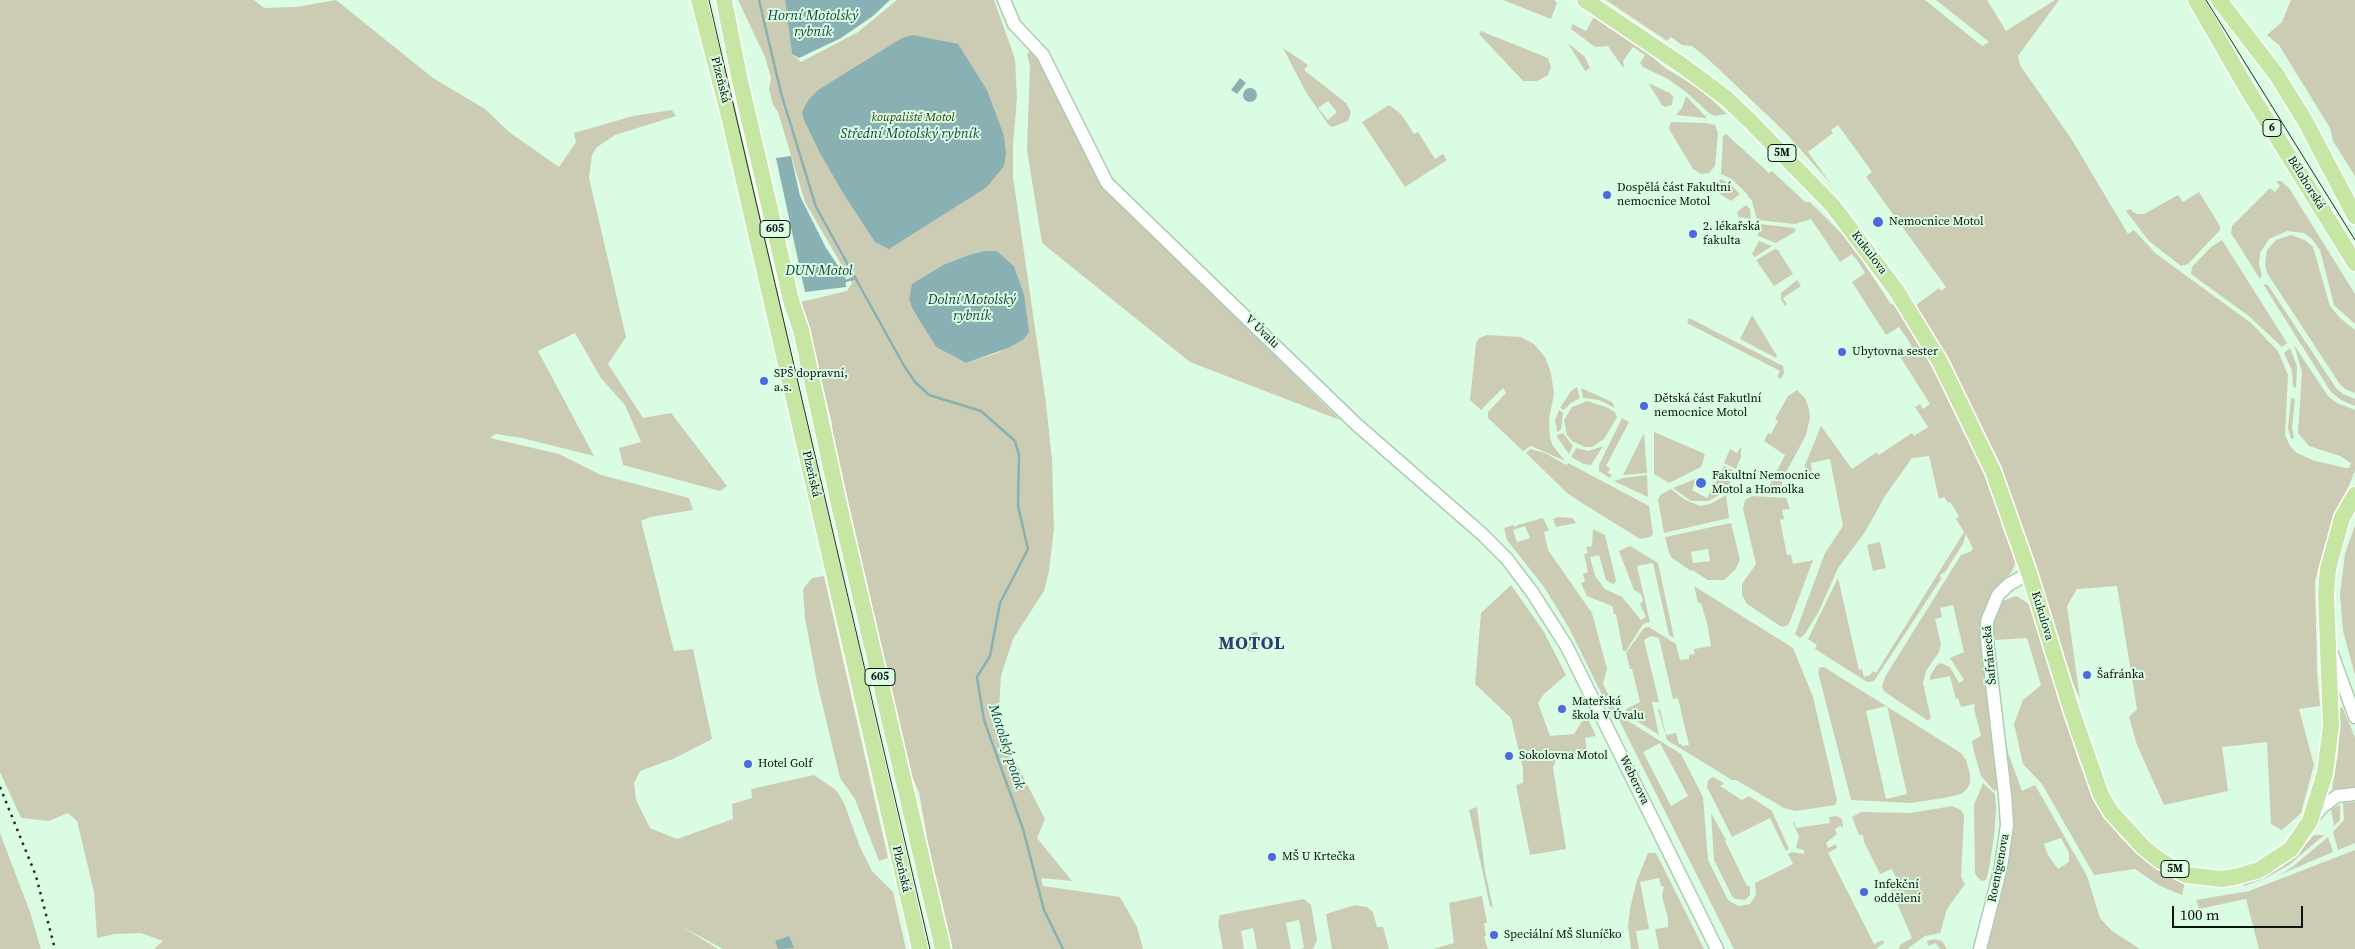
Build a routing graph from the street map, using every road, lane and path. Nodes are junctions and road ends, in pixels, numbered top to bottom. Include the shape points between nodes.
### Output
1 (699, 0) edge
2 (724, 0) edge
3 (1004, 0) edge
4 (1585, 0) edge
5 (2196, 0) edge
6 (2218, 0) edge
7 (2355, 216) edge
8 (2355, 263) edge
9 (2355, 489) edge
10 (2352, 500) edge
11 (2029, 574) junction
12 (1548, 613) joint
13 (2329, 646) junction
14 (2355, 717) edge
15 (1997, 725) joint
16 (2355, 794) edge
17 (2310, 821) junction
18 (920, 949) edge
19 (943, 949) edge
20 (1717, 949) edge
21 (1980, 949) edge

1 - 18 main road, Plzeňská / 605 via 733,134
2 - 19 main road, Plzeňská / 605 via 738,76 801,330
3 - 12 street, V Úvalu via 1014,24 1043,55 1107,183 1356,424 1482,534 1507,560
4 - 11 main road, Kukulova / 5M via 1726,98 1834,206 1896,290 1940,362 1993,471
5 - 8 main road, Bělohorská / 6
6 - 7 main road, Bělohorská via 2276,74
9 - 10 main road, 5M
10 - 13 main road, Kukulova / 5M via 2335,539 2328,568
11 - 15 street, Šafránecká via 2012,582 1998,595 1986,621
11 - 17 main road, Kukulova / 5M via 2094,778 2111,812 2143,848 2186,875 2235,878 2259,870 2284,855
12 - 20 street, Weberova
13 - 14 street
13 - 17 main road, Kukulova / 5M via 2331,726 2325,773
15 - 21 street, Roentgenova via 2007,825 2001,867
16 - 17 street via 2337,796

